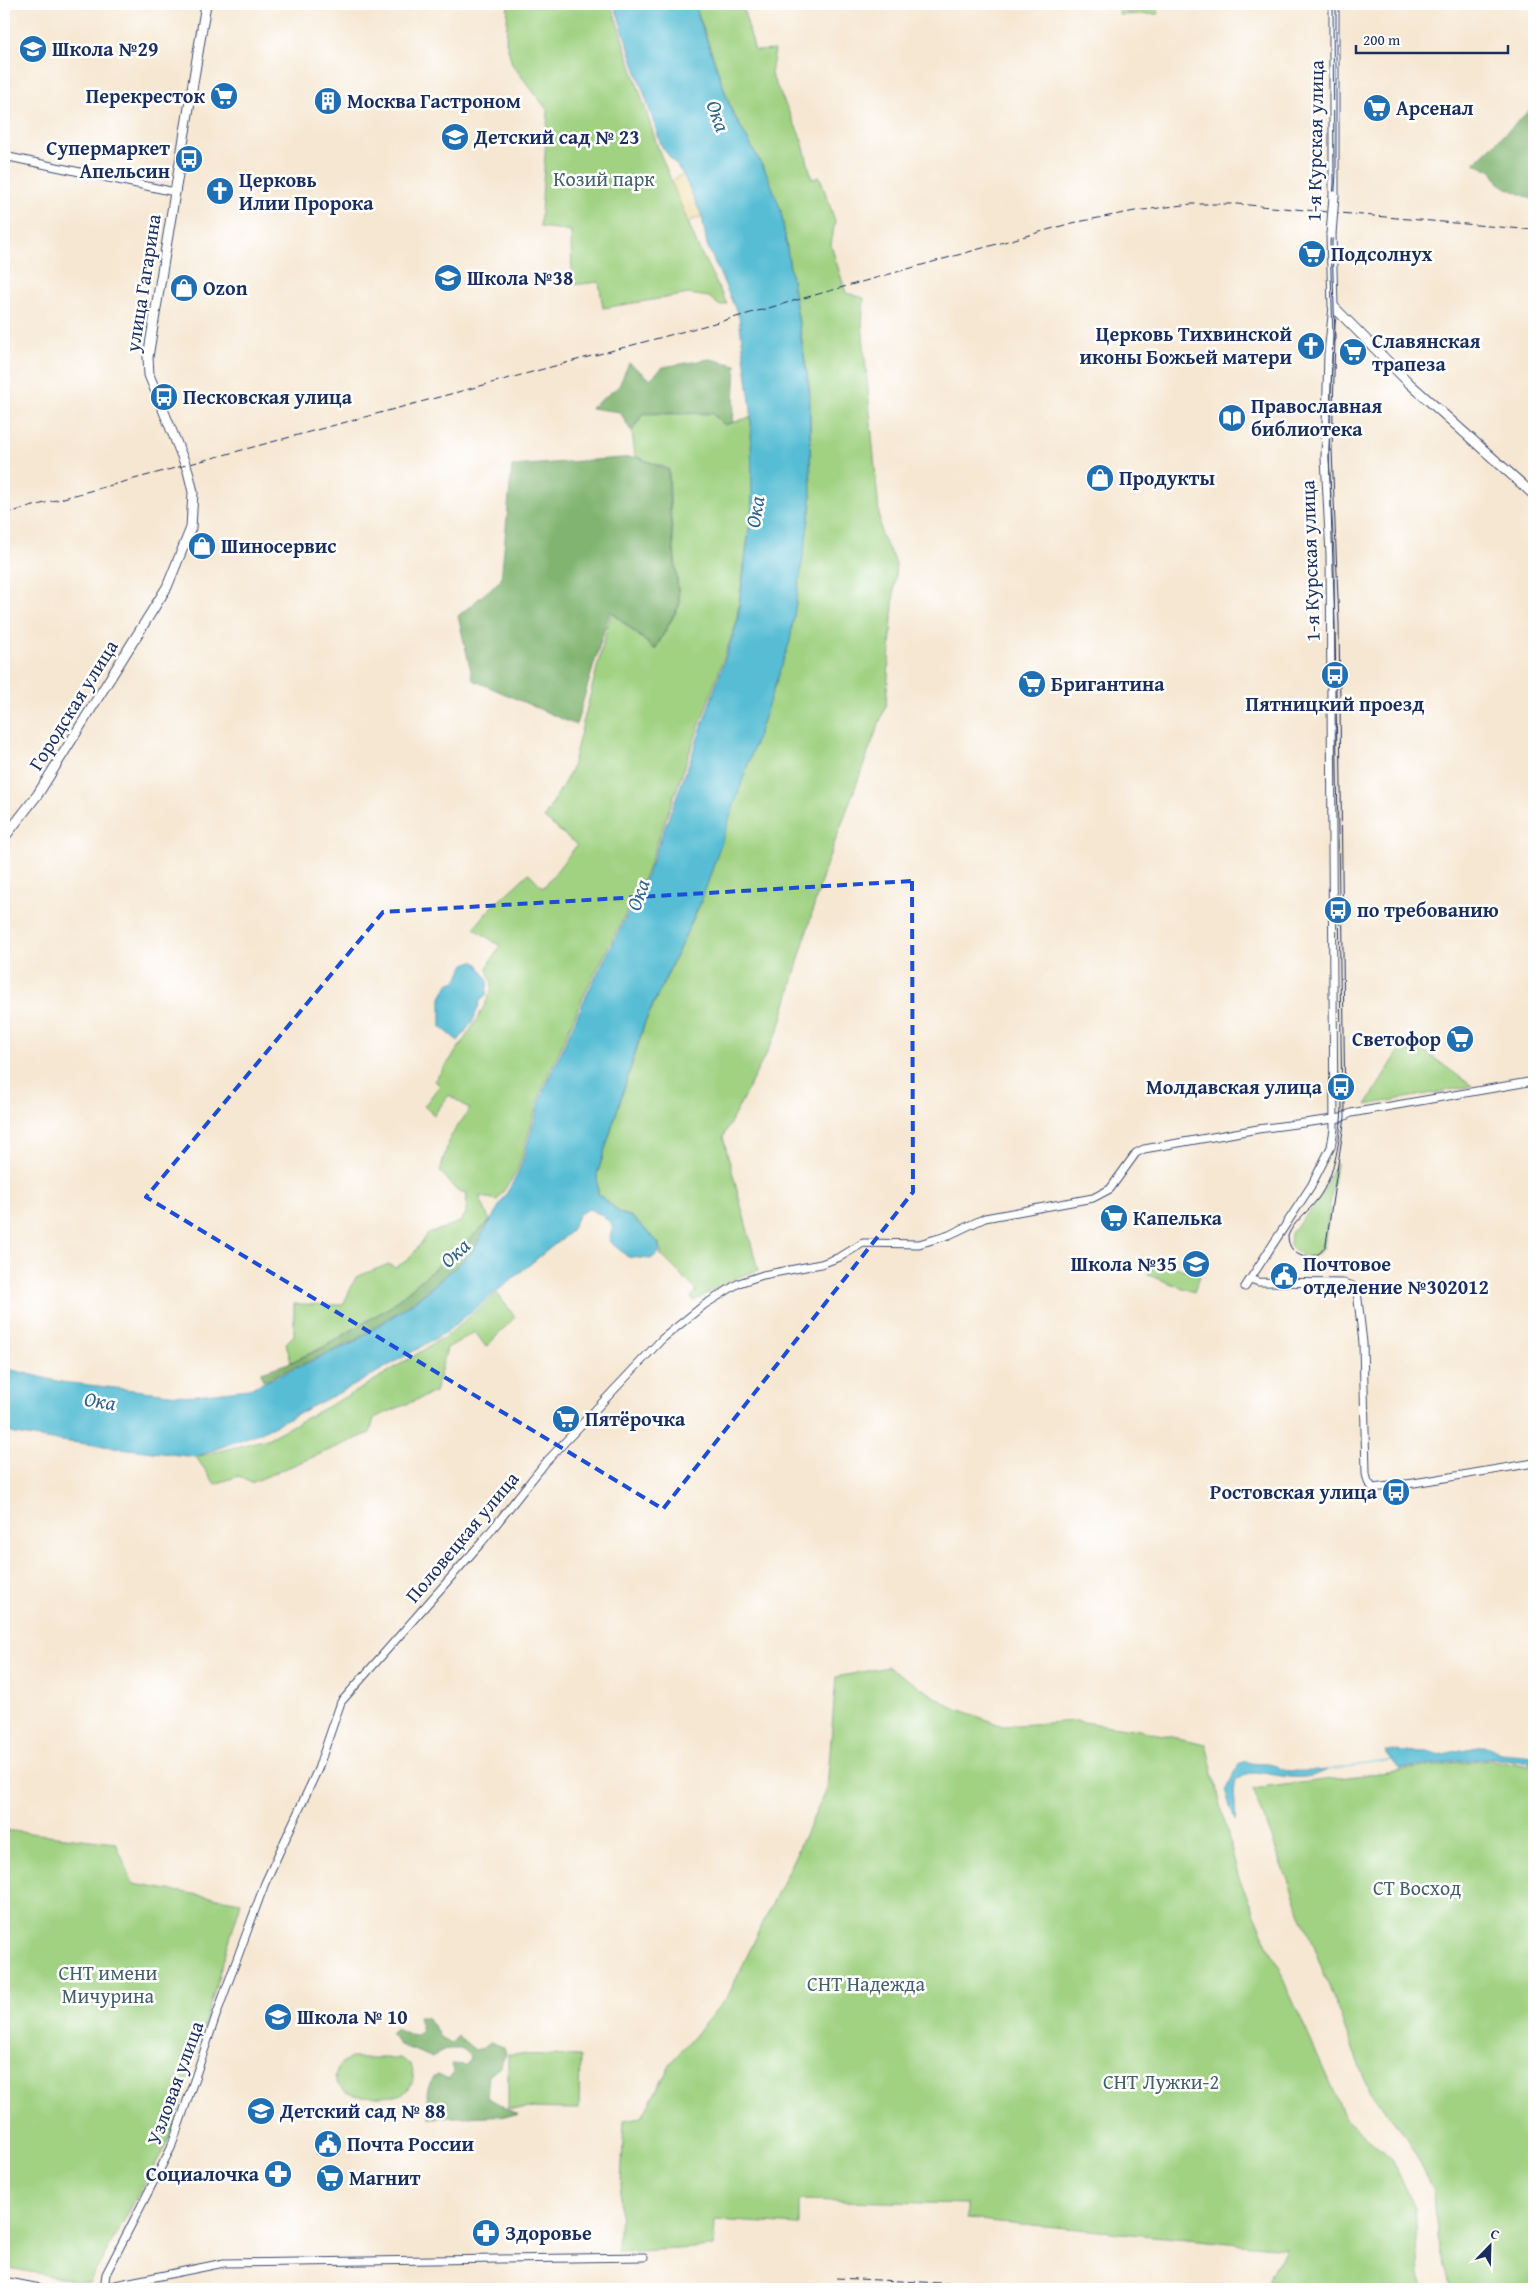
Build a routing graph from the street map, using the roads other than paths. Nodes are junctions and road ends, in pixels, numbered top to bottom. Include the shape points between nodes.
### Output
1 (206, 4) edge
2 (1334, 4) edge
3 (4, 156) edge
4 (175, 192) junction
5 (1333, 306) junction
6 (1534, 495) edge
7 (167, 587) joint
8 (4, 838) edge
9 (1534, 1081) edge
10 (1335, 1118) junction
11 (1250, 1279) junction
12 (1245, 1287) dead end
13 (1534, 1463) edge
14 (265, 1883) joint
15 (644, 2256) dead end
16 (4, 2281) edge
17 (46, 2289) edge
18 (100, 2289) edge

1 - 4 main road, улица Гагарина
2 - 5 main road, 1-я Курская улица, bridge
3 - 4 street
4 - 7 main road, улица Гагарина via 148,366 188,471 193,506 191,528
5 - 6 main road via 1409,383
5 - 10 street, 1-я Курская улица via 1325,458 1330,555
7 - 8 main road, Городская улица via 38,794
9 - 10 street
10 - 11 street, 1-я Курская улица via 1331,1147 1314,1180
10 - 14 street, Половецкая улица via 1144,1149 1136,1153 1110,1189 1093,1198 985,1218 919,1244 864,1243 821,1264 739,1282 704,1305 642,1358 546,1462 482,1542 341,1702 318,1769
11 - 12 street, 1-я Курская улица
11 - 13 street via 1259,1282 1343,1283 1359,1296 1366,1474 1370,1486 1376,1488
14 - 18 street, Узловая улица via 171,2148
15 - 18 street via 224,2263
16 - 17 street

